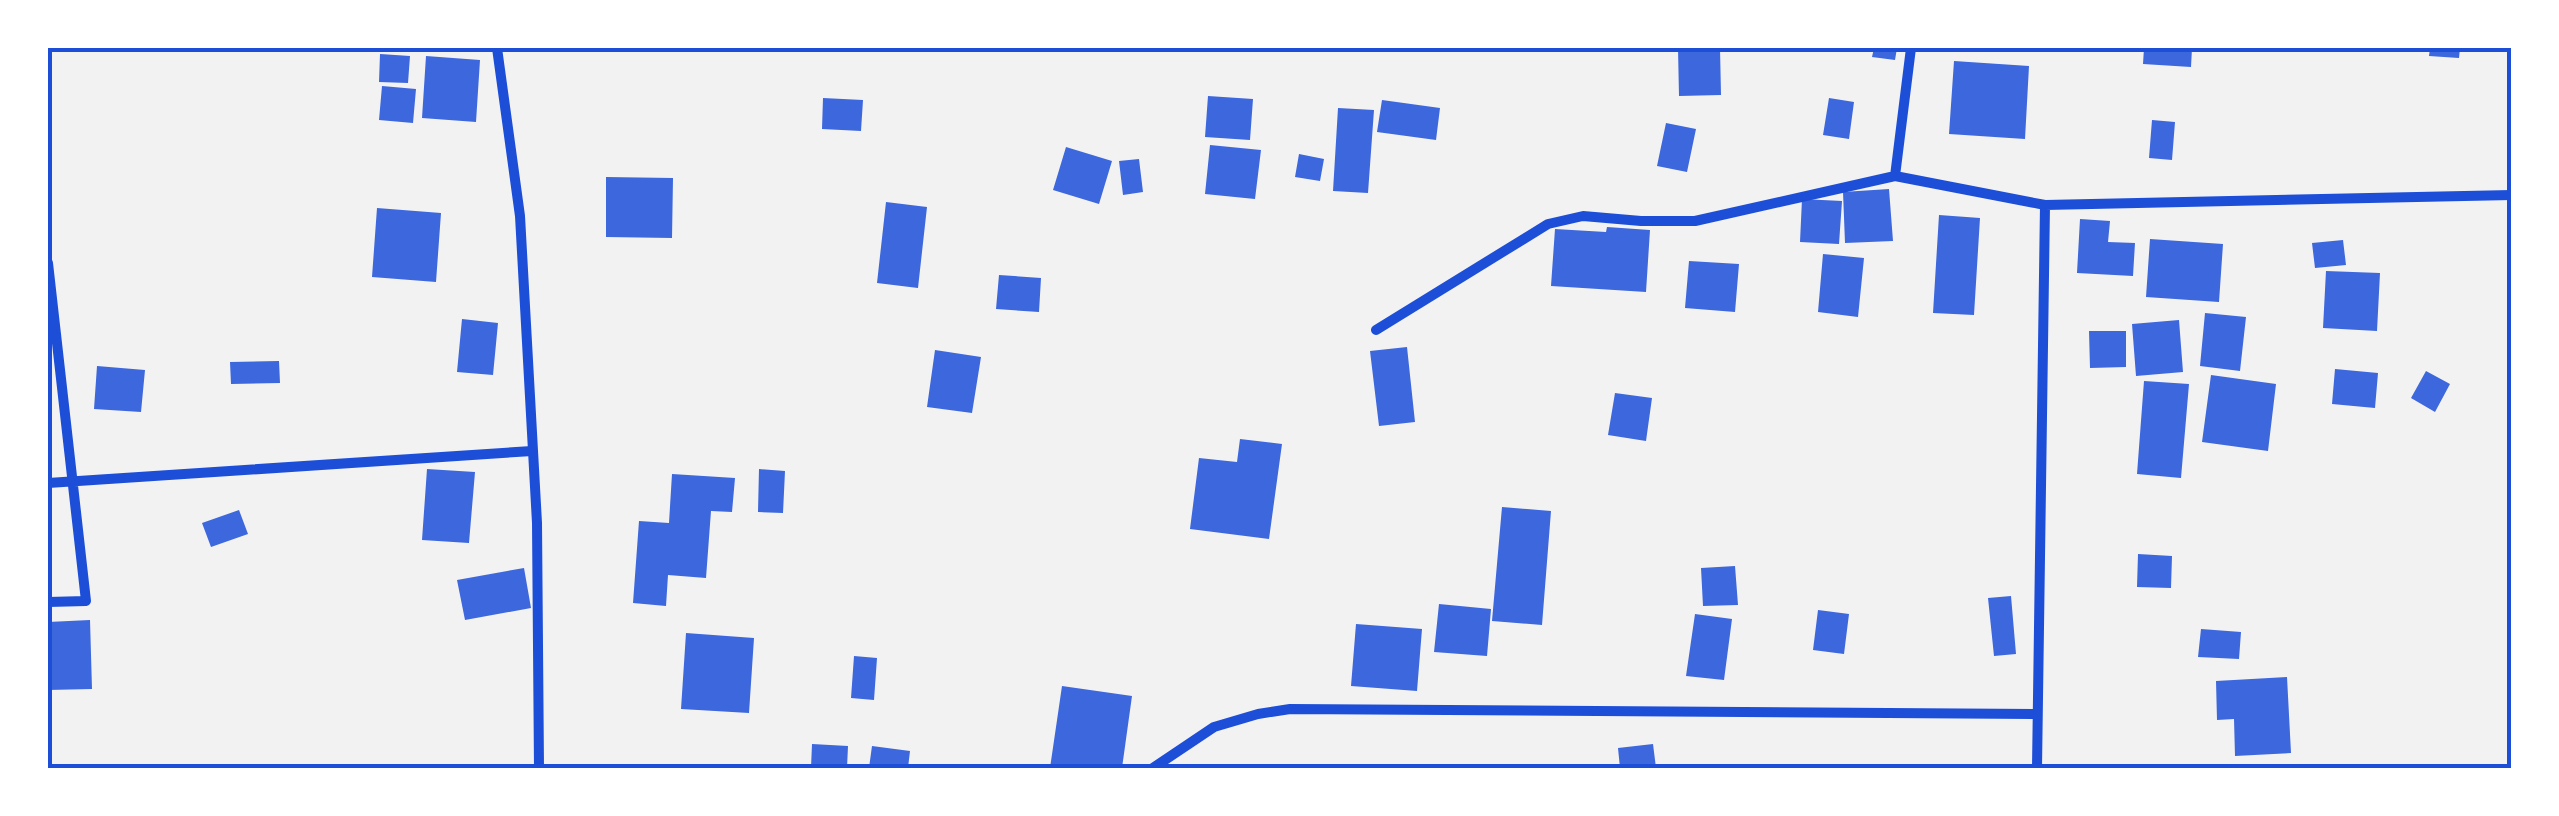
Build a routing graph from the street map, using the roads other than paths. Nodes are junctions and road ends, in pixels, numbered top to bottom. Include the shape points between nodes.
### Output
1 (497, 48) edge
2 (1911, 48) edge
3 (1895, 176) junction
4 (2512, 195) edge
5 (2045, 205) junction
6 (48, 263) edge
7 (1376, 330) dead end
8 (532, 451) junction
9 (72, 481) junction
10 (48, 482) edge
11 (48, 602) edge
12 (2037, 714) junction
13 (539, 768) edge
14 (1153, 768) edge
15 (2038, 768) edge

1 - 8 street via 520,216
2 - 3 street
3 - 5 street
3 - 7 street via 1694,220 1564,218
4 - 5 street
5 - 12 street
6 - 9 street
8 - 9 street
8 - 13 street
9 - 10 street
9 - 11 street via 86,601
12 - 14 street via 1290,709 1214,727
12 - 15 street

